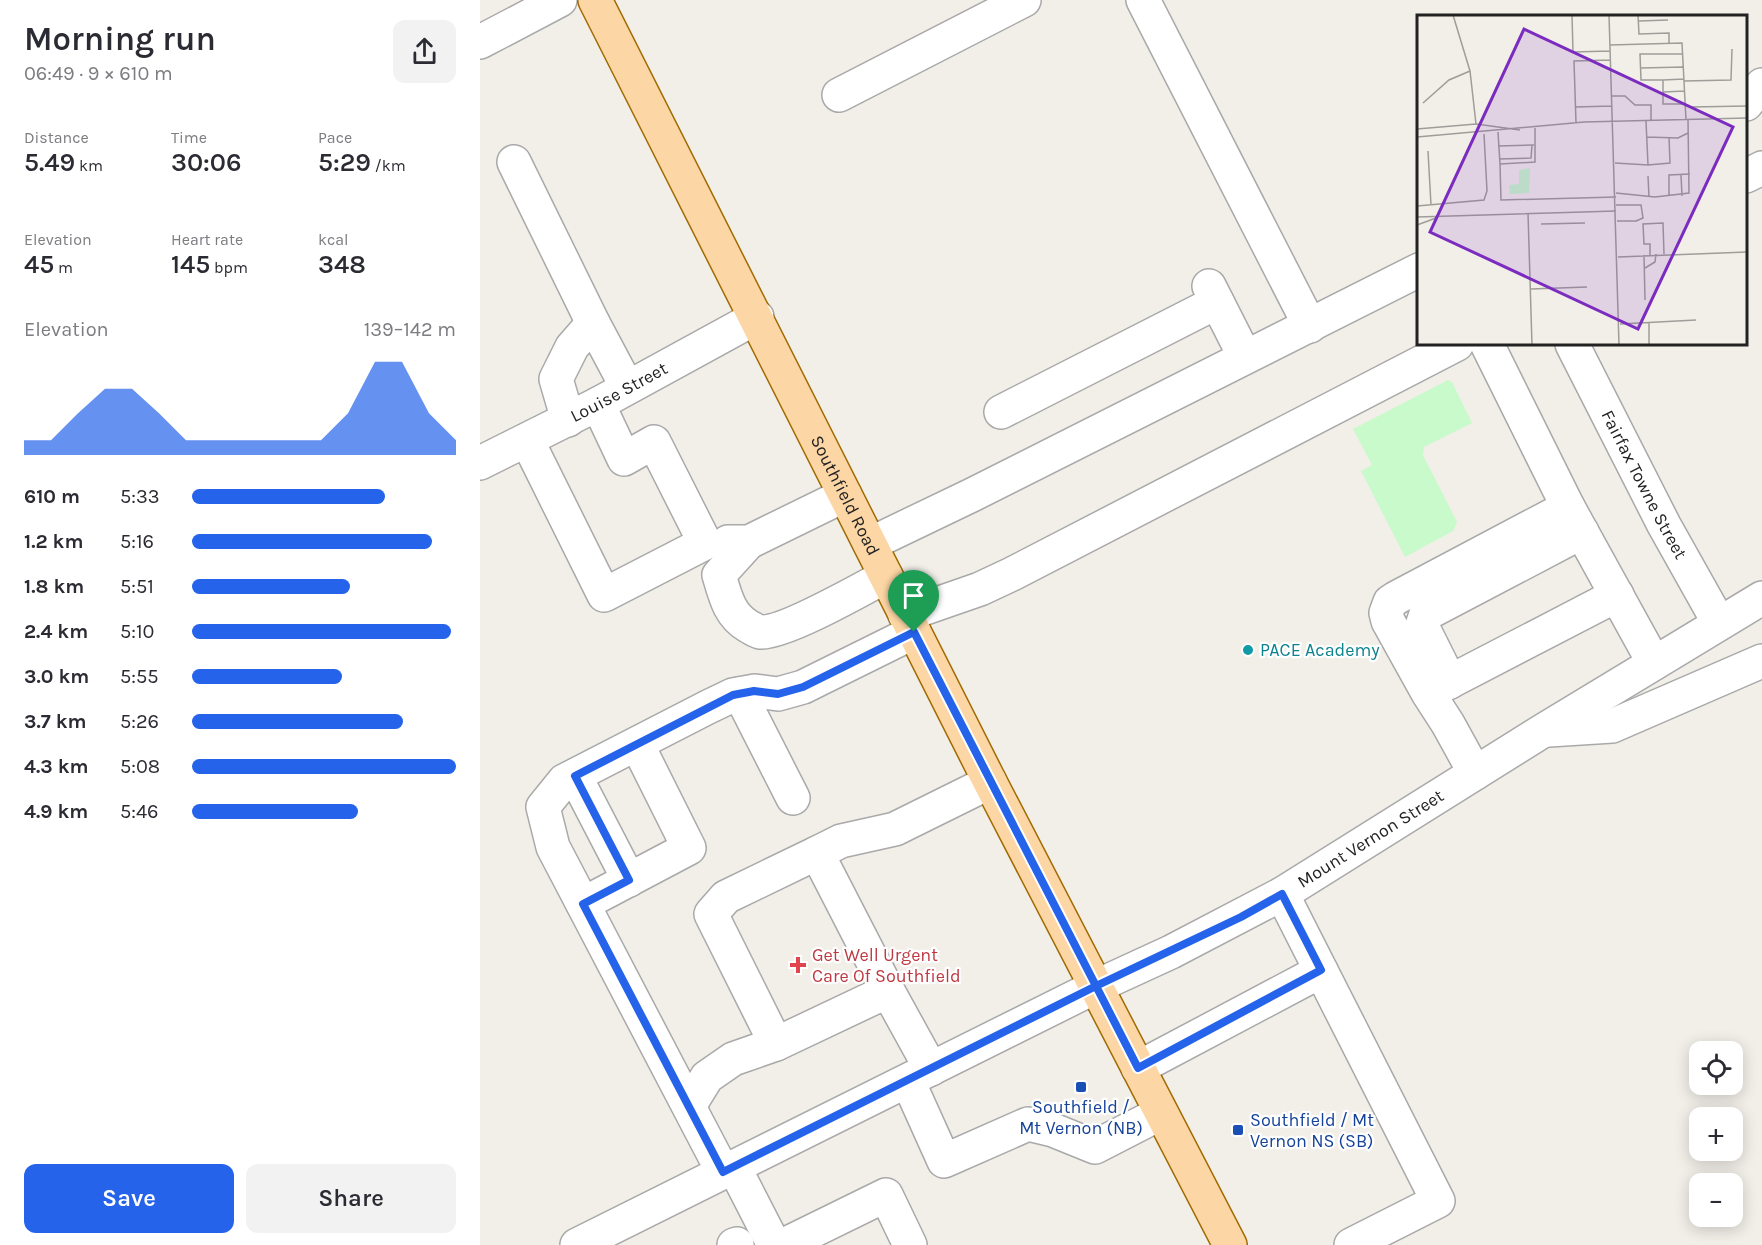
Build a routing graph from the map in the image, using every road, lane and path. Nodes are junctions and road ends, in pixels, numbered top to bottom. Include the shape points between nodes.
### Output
1 (560, 0) edge
2 (595, 0) edge
3 (1024, 0) edge
4 (1143, 0) edge
5 (480, 42) edge
6 (1762, 85) edge
7 (839, 95) dead end
8 (1762, 96) edge
9 (1747, 103) edge
10 (1747, 104) edge
11 (514, 162) dead end
12 (1762, 168) edge
13 (1747, 176) edge
14 (1417, 271) edge
15 (757, 317) junction
16 (593, 323) junction
17 (1310, 326) junction
18 (1454, 345) edge
19 (1488, 345) edge
20 (1573, 345) edge
21 (1245, 357) junction
22 (627, 387) junction
23 (598, 404) junction
24 (1001, 412) dead end
25 (568, 420) junction
26 (527, 440) junction
27 (480, 463) edge
28 (845, 495) junction
29 (1575, 519) junction
30 (749, 542) junction
31 (705, 543) junction
32 (870, 544) junction
33 (886, 576) junction
34 (1617, 595) junction
35 (1762, 598) edge
36 (910, 623) junction
37 (1719, 623) junction
38 (1762, 661) edge
39 (1654, 663) junction
40 (1439, 688) junction
41 (740, 694) junction
42 (1545, 730) junction
43 (637, 744) junction
44 (1475, 773) junction
45 (575, 776) junction
46 (990, 782) junction
47 (793, 798) dead end
48 (817, 853) junction
49 (629, 880) junction
50 (1282, 894) junction
51 (583, 904) junction
52 (1321, 970) junction
53 (1096, 986) junction
54 (888, 991) junction
55 (776, 1044) junction
56 (1138, 1068) junction
57 (920, 1075) junction
58 (690, 1106) junction
59 (1161, 1113) junction
60 (729, 1169) junction
61 (577, 1245) edge
62 (774, 1245) edge
63 (784, 1245) edge
64 (910, 1245) edge
65 (1230, 1245) edge
66 (1351, 1245) edge

1 - 5 street
2 - 15 main road, Southfield Road
3 - 7 street
4 - 17 street
6 - 9 street
8 - 10 street
11 - 16 street
12 - 13 street
14 - 17 street
15 - 22 street, Louise Street
15 - 28 main road, Southfield Road
16 - 22 street
16 - 25 street via 572,347 556,379
17 - 21 street
18 - 36 street
19 - 29 street
20 - 37 street, Fairfax Towne Street
21 - 24 street via 1213,294
21 - 32 street
22 - 23 street, Louise Street
23 - 25 street, Louise Street
23 - 31 street via 624,459 654,442
25 - 26 street, Louise Street
26 - 27 street, Louise Street
26 - 31 street via 604,595
28 - 30 street
28 - 32 main road, Southfield Road
29 - 34 street
29 - 40 street via 1426,614 1422,626
30 - 31 street
30 - 33 street via 719,575 729,606 741,621 759,632 777,629 821,610
32 - 33 main road, Southfield Road
33 - 36 main road, Southfield Road
34 - 39 street
34 - 40 street
35 - 37 street, Mount Vernon Street
36 - 41 street via 803,687 778,694
36 - 46 main road, Southfield Road
37 - 39 street, Mount Vernon Street
38 - 42 street via 1612,726
39 - 42 street, Mount Vernon Street
40 - 44 street via 1448,724
41 - 43 street
41 - 47 street
42 - 44 street, Mount Vernon Street
43 - 45 street
43 - 49 street via 689,848
44 - 50 street, Mount Vernon Street
45 - 49 street
45 - 51 street via 564,781 543,807 553,847
46 - 48 street via 895,829 841,841
46 - 53 main road, Southfield Road
48 - 54 street
48 - 55 street via 726,897 711,914
49 - 51 street
50 - 52 street
50 - 53 street, Mount Vernon Street
51 - 58 street
52 - 56 street
52 - 66 street via 1438,1201
53 - 56 main road, Southfield Road
53 - 57 street, Mount Vernon Street
54 - 55 street
54 - 57 street
55 - 58 street via 733,1059 707,1077
56 - 59 main road, Southfield Road
57 - 59 street via 944,1161 1028,1124 1095,1147
57 - 60 street, Mount Vernon Street
58 - 60 street
59 - 65 main road, Southfield Road
60 - 61 street, Mount Vernon Street
60 - 62 street
63 - 64 street via 886,1195

